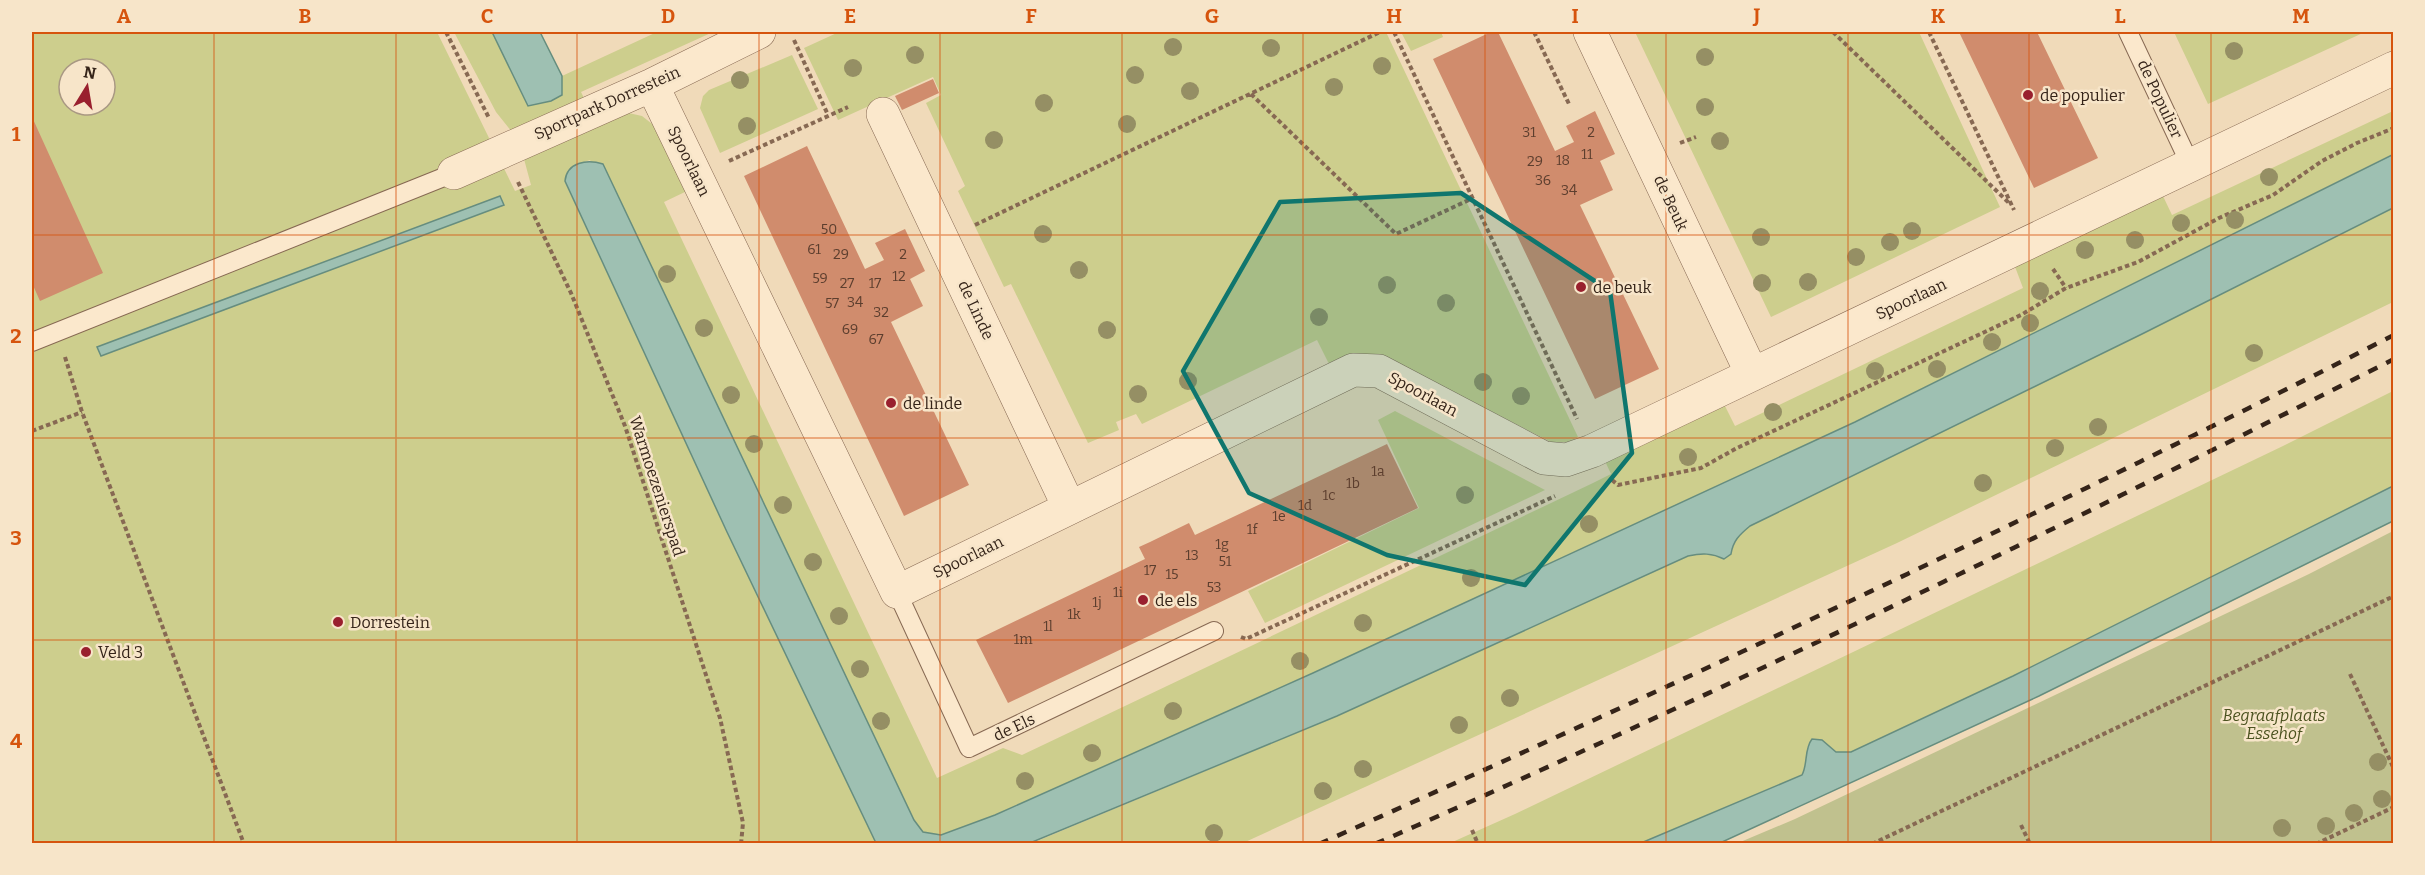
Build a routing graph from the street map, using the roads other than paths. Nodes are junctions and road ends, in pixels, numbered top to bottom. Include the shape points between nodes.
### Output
1 (759, 32) edge
2 (1590, 32) edge
3 (2128, 32) edge
4 (2394, 68) edge
5 (652, 84) junction
6 (882, 114) road end
7 (2192, 166) junction
8 (454, 173) joint
9 (32, 342) edge
10 (1752, 374) junction
11 (1069, 507) junction
12 (897, 592) junction
13 (1214, 631) road end

1 - 5 street, Sportpark Dorrestein
2 - 10 street, de Beuk
3 - 7 lane, de Populier
4 - 7 street, Spoorlaan
5 - 8 street, Sportpark Dorrestein
5 - 12 street, Spoorlaan
6 - 11 street, de Linde
7 - 10 street, Spoorlaan
8 - 9 lane
10 - 11 street, Spoorlaan via 1592,452 1566,460 1544,458 1379,371 1353,370
11 - 12 street, Spoorlaan
12 - 13 lane, de Els via 969,748

